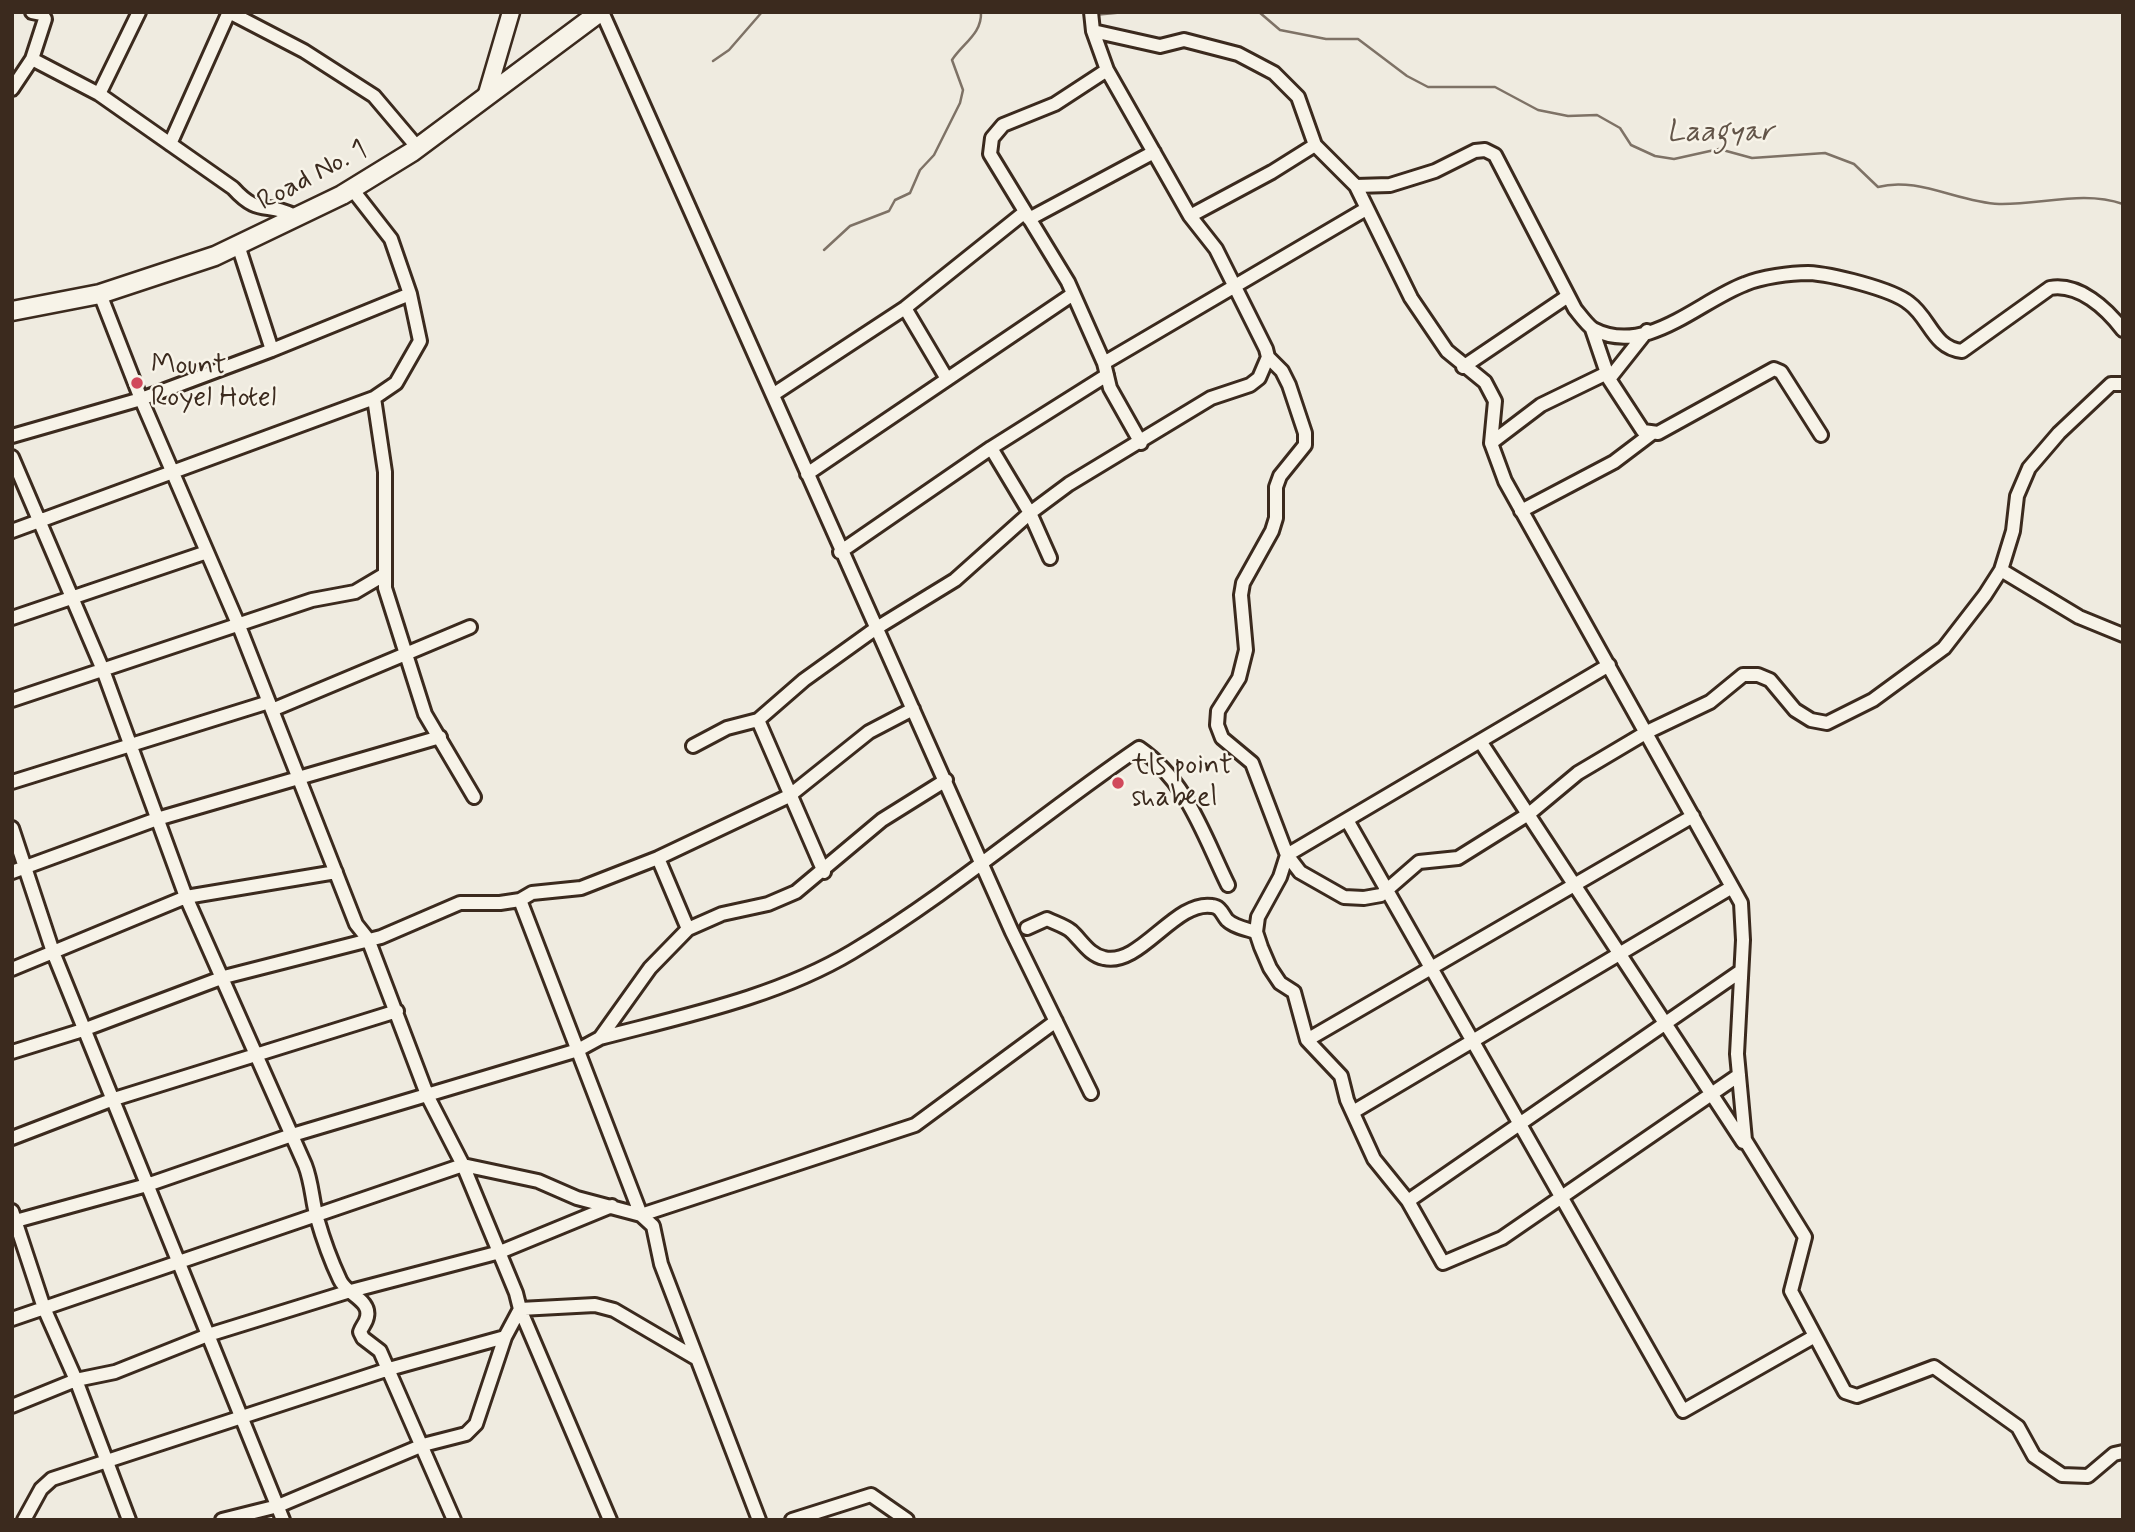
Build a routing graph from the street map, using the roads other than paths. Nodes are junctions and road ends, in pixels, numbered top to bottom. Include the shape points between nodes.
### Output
1 (32, 12) edge
2 (139, 12) edge
3 (511, 12) edge
4 (1091, 12) edge
5 (600, 13) edge
6 (1094, 31) junction
7 (32, 59) junction
8 (1107, 70) junction
9 (12, 89) edge
10 (99, 94) junction
11 (486, 97) junction
12 (170, 144) junction
13 (1315, 145) junction
14 (418, 148) junction
15 (1154, 152) junction
16 (1356, 186) junction
17 (352, 189) junction
18 (1366, 209) junction
19 (1027, 215) junction
20 (1190, 216) junction
21 (297, 217) junction
22 (238, 245) junction
23 (1234, 288) junction
24 (100, 293) junction
25 (410, 294) junction
26 (1073, 294) junction
27 (1568, 296) junction
28 (905, 308) junction
29 (12, 311) edge
30 (1592, 329) junction
31 (2123, 330) edge
32 (1647, 331) junction
33 (272, 350) junction
34 (1268, 357) junction
35 (1463, 367) junction
36 (1106, 369) junction
37 (1608, 376) junction
38 (947, 379) junction
39 (2122, 382) edge
40 (774, 394) junction
41 (374, 398) junction
42 (141, 399) junction
43 (1651, 434) junction
44 (1821, 435) dead end
45 (12, 436) edge
46 (1141, 443) junction
47 (1491, 443) junction
48 (991, 448) junction
49 (12, 457) edge
50 (173, 473) junction
51 (807, 474) junction
52 (1521, 511) junction
53 (1030, 513) junction
54 (40, 521) junction
55 (12, 531) edge
56 (207, 552) junction
57 (840, 552) junction
58 (1050, 558) dead end
59 (2001, 570) junction
60 (382, 576) junction
61 (71, 596) junction
62 (12, 618) edge
63 (239, 626) junction
64 (470, 627) dead end
65 (875, 629) junction
66 (2123, 635) edge
67 (407, 656) junction
68 (1609, 666) junction
69 (103, 670) junction
70 (12, 700) edge
71 (271, 706) junction
72 (913, 709) junction
73 (758, 720) junction
74 (1647, 732) junction
75 (440, 737) junction
76 (1480, 741) junction
77 (131, 746) junction
78 (693, 746) dead end
79 (299, 779) junction
80 (946, 780) junction
81 (12, 782) edge
82 (789, 796) junction
83 (474, 797) dead end
84 (1528, 814) junction
85 (1693, 816) junction
86 (157, 819) junction
87 (1347, 820) junction
88 (12, 828) edge
89 (1287, 855) junction
90 (657, 858) junction
91 (982, 863) junction
92 (18, 869) edge
93 (336, 872) junction
94 (824, 872) junction
95 (1228, 885) dead end
96 (1575, 885) junction
97 (1732, 887) junction
98 (1387, 890) junction
99 (186, 897) junction
100 (520, 900) junction
101 (1027, 928) dead end
102 (688, 929) junction
103 (1256, 932) junction
104 (368, 939) junction
105 (53, 953) junction
106 (1620, 954) junction
107 (12, 969) edge
108 (1741, 971) junction
109 (224, 977) junction
110 (397, 1011) junction
111 (1056, 1021) junction
112 (1665, 1023) junction
113 (83, 1030) junction
114 (600, 1038) junction
115 (1307, 1040) junction
116 (578, 1050) junction
117 (12, 1052) edge
118 (259, 1056) junction
119 (1739, 1075) junction
120 (1091, 1093) dead end
121 (1712, 1094) junction
122 (428, 1097) junction
123 (111, 1100) junction
124 (1353, 1112) junction
125 (289, 1136) junction
126 (12, 1138) edge
127 (463, 1165) junction
128 (147, 1185) junction
129 (1562, 1197) junction
130 (1408, 1201) junction
131 (612, 1206) junction
132 (1791, 1214) junction
133 (641, 1215) junction
134 (317, 1216) junction
135 (14, 1218) edge
136 (500, 1252) junction
137 (178, 1260) junction
138 (347, 1292) junction
139 (44, 1308) junction
140 (520, 1309) junction
141 (12, 1319) edge
142 (208, 1335) junction
143 (1815, 1336) junction
144 (505, 1337) junction
145 (694, 1357) junction
146 (389, 1370) junction
147 (76, 1380) junction
148 (12, 1406) edge
149 (242, 1418) junction
150 (423, 1445) junction
151 (2123, 1452) edge
152 (106, 1464) junction
153 (278, 1506) junction
154 (24, 1520) edge
155 (129, 1520) edge
156 (222, 1520) edge
157 (283, 1520) edge
158 (454, 1520) edge
159 (610, 1520) edge
160 (759, 1520) edge
161 (792, 1520) edge
162 (907, 1520) edge

1 - 7 street via 45,19
2 - 10 street
3 - 11 main road
4 - 6 street
5 - 11 highway, Road No. 1
5 - 40 street
6 - 8 street
6 - 13 street via 1160,46 1184,40 1238,54 1274,73 1298,97
7 - 9 street
7 - 10 street
8 - 15 street
8 - 19 street via 1055,104 1003,125 992,138 990,154
10 - 12 street
11 - 14 highway, Road No. 1
12 - 14 street via 229,12 304,51 374,96
12 - 21 street via 258,209 280,208
13 - 16 street
13 - 20 street
14 - 17 highway, Road No. 1
15 - 19 street
15 - 20 street
16 - 18 street
16 - 27 street via 1390,185 1435,171 1475,151 1495,155
17 - 21 highway, Road No. 1
17 - 25 street via 391,239
18 - 23 street
18 - 35 street via 1411,298
19 - 26 street
19 - 28 street
20 - 23 street via 1216,249
21 - 22 highway, Road No. 1
22 - 24 highway, Road No. 1
22 - 33 street
23 - 34 street
23 - 36 street
24 - 29 highway, Road No. 1
24 - 42 street
25 - 33 street
25 - 41 street via 420,341 397,383
26 - 36 street
26 - 38 street
27 - 30 street
27 - 35 street
28 - 38 street
28 - 40 street
30 - 32 street via 1627,337
30 - 37 street
31 - 32 street via 2080,291 2064,286 2050,288 1962,351 1949,350 1912,305 1897,294 1808,273 1746,283 1678,322
32 - 37 street
33 - 42 street
34 - 46 street via 1259,378 1250,385 1211,398
34 - 89 street via 1289,385 1305,445 1280,476 1272,531 1243,583 1246,650 1239,678 1218,711 1217,725 1222,738 1252,763
35 - 47 street via 1485,382 1494,401
36 - 46 street via 1110,388
36 - 48 street
37 - 43 street via 1643,431
37 - 47 street via 1541,405
38 - 51 street
39 - 59 street via 2111,384 2029,468 2017,496
40 - 51 street
41 - 50 street
41 - 60 street via 385,472
42 - 45 street
42 - 50 street
43 - 44 street via 1774,369 1781,372
43 - 52 street via 1614,462
46 - 53 street via 1069,484
47 - 52 street
48 - 53 street
48 - 57 street
49 - 54 street
50 - 54 street
50 - 56 street
51 - 57 street
52 - 68 street
53 - 58 street
53 - 65 street via 955,580
54 - 55 street
54 - 61 street
56 - 61 street
56 - 63 street
57 - 65 street
59 - 66 street via 2079,617
59 - 74 street via 1944,648 1873,699 1827,723 1795,710 1770,680 1743,675 1710,702
60 - 63 street via 355,592 312,600
60 - 67 street
61 - 62 street
61 - 69 street
63 - 69 street
63 - 71 street
64 - 67 street
65 - 72 street
65 - 73 street
67 - 71 street
67 - 75 street via 425,714
68 - 74 street
68 - 76 street
69 - 70 street
69 - 77 street
71 - 77 street
71 - 79 street
72 - 80 street
72 - 82 street via 869,732
73 - 78 street via 727,728
73 - 82 street
74 - 84 street via 1578,773
74 - 85 street
75 - 79 street
75 - 83 street
76 - 84 street
76 - 87 street
77 - 81 street
77 - 86 street
79 - 86 street
79 - 93 street
80 - 91 street
80 - 94 street via 882,820
82 - 90 street
82 - 94 street
84 - 96 street
84 - 98 street via 1458,858 1419,862
85 - 96 street
85 - 97 street
86 - 92 street
86 - 99 street
87 - 89 street
87 - 98 street
88 - 92 street
89 - 98 street via 1300,872 1344,897 1364,898
89 - 103 street via 1258,917
90 - 100 street via 581,888 532,893
90 - 102 street
91 - 95 street via 1139,748 1178,784
91 - 111 street
91 - 114 street via 851,953 744,1001
92 - 105 street
93 - 99 street
93 - 104 street via 356,924
94 - 102 street via 768,904 722,914
96 - 106 street
96 - 115 street
97 - 106 street
97 - 108 street via 1741,903
98 - 129 street
99 - 105 street
99 - 109 street
100 - 104 street via 460,902
100 - 116 street
101 - 103 street via 1047,919 1069,930 1090,952 1116,959 1168,928 1176,918 1205,906 1214,906 1227,921
102 - 114 street via 650,968
103 - 115 street via 1269,968 1293,992
104 - 109 street
104 - 110 street
105 - 107 street
105 - 113 street
106 - 112 street
106 - 124 street
108 - 112 street
108 - 119 street
109 - 113 street
109 - 118 street
110 - 118 street
110 - 122 street
111 - 120 street
111 - 133 street via 915,1125
112 - 121 street
112 - 130 street
113 - 117 street
113 - 123 street
114 - 116 street
115 - 124 street via 1341,1076
116 - 122 street
116 - 133 street
118 - 123 street
118 - 125 street
119 - 121 street
119 - 132 street via 1745,1140
121 - 129 street
121 - 132 street
122 - 125 street
122 - 127 street
123 - 126 street
123 - 128 street
124 - 130 street via 1374,1159
125 - 128 street
125 - 134 street via 313,1186
127 - 131 street via 538,1181 577,1198
127 - 134 street
127 - 136 street
128 - 135 street
128 - 137 street
129 - 130 street via 1502,1238 1443,1263
129 - 143 street via 1683,1411
131 - 133 street
131 - 136 street
132 - 143 street via 1805,1237 1791,1291
133 - 145 street via 653,1226 661,1264
134 - 137 street
134 - 138 street
135 - 139 street
136 - 138 street
136 - 140 street
137 - 139 street
137 - 142 street
138 - 142 street
138 - 146 street via 367,1308 360,1332 380,1351
139 - 141 street
139 - 147 street
140 - 144 street
140 - 145 street via 595,1305 614,1310
140 - 159 street
142 - 147 street via 115,1372
142 - 149 street
143 - 151 street via 1845,1392 1857,1396 1934,1367 2018,1427 2034,1456 2062,1475 2088,1476
144 - 146 street
144 - 150 street via 476,1424 466,1434
145 - 160 street
146 - 149 street
146 - 150 street
147 - 148 street
147 - 152 street
149 - 152 street
149 - 153 street
150 - 153 street
150 - 158 street
152 - 154 street via 52,1479
152 - 155 street
153 - 156 street
153 - 157 street
161 - 162 street via 871,1495

